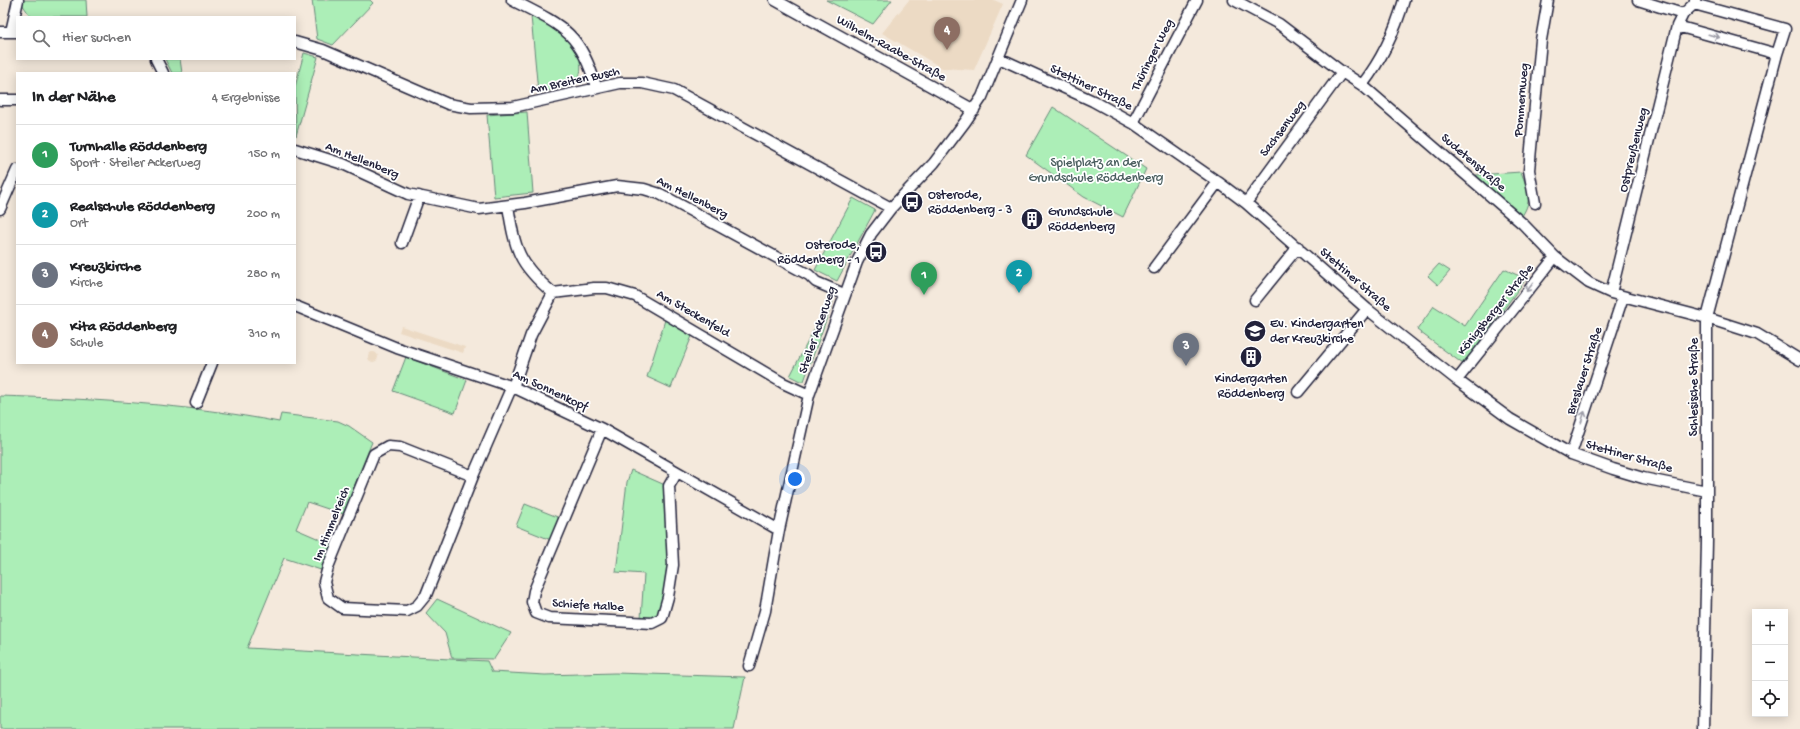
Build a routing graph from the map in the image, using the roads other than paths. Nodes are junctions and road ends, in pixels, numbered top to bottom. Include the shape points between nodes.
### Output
1 (18, 0) edge
2 (512, 0) edge
3 (775, 0) edge
4 (1022, 0) edge
5 (1197, 0) edge
6 (1234, 0) edge
7 (1404, 0) edge
8 (1548, 0) edge
9 (1638, 0) edge
10 (1694, 2) edge
11 (1683, 14) junction
12 (1677, 26) junction
13 (0, 32) edge
14 (14, 32) edge
15 (296, 42) edge
16 (1777, 54) junction
17 (999, 58) junction
18 (156, 60) edge
19 (162, 72) edge
20 (1342, 72) junction
21 (1362, 85) junction
22 (596, 87) junction
23 (0, 100) edge
24 (16, 100) edge
25 (974, 110) junction
26 (1133, 123) junction
27 (296, 149) edge
28 (16, 172) edge
29 (1218, 182) junction
30 (419, 196) junction
31 (1246, 203) junction
32 (1535, 203) dead end
33 (508, 206) junction
34 (891, 208) junction
35 (0, 209) edge
36 (402, 243) dead end
37 (1298, 247) junction
38 (1555, 257) junction
39 (1154, 268) dead end
40 (554, 293) junction
41 (1611, 293) junction
42 (844, 294) junction
43 (1623, 297) junction
44 (1255, 300) dead end
45 (296, 306) edge
46 (1366, 309) junction
47 (1706, 318) junction
48 (1800, 360) edge
49 (212, 364) edge
50 (1457, 380) junction
51 (514, 387) junction
52 (1298, 392) dead end
53 (809, 396) junction
54 (196, 403) dead end
55 (602, 429) junction
56 (1571, 454) junction
57 (677, 472) junction
58 (473, 476) junction
59 (1707, 491) junction
60 (779, 530) junction
61 (749, 666) dead end
62 (1702, 729) edge

1 - 14 street
2 - 22 street via 554,22 579,43
3 - 25 street, Wilhelm-Raabe-Straße
4 - 17 street, Steiler Ackerweg
5 - 26 street, Thüringer Weg
6 - 20 street, Sudetenstraße via 1279,24
7 - 21 street via 1384,55
8 - 32 street, Pommernweg via 1540,40 1529,170
9 - 11 street
10 - 11 street
10 - 16 street, Schlesische Straße via 1785,29
11 - 12 street, Ostpreußenweg
12 -> 16 street
12 - 41 street, Ostpreußenweg
13 - 14 street
15 - 22 street, Am Breiten Busch via 323,50 448,104 471,108 513,107
16 - 47 street, Schlesische Straße
17 - 25 street, Steiler Ackerweg
17 - 26 street, Stettiner Straße via 1093,101
18 - 19 street
20 - 21 street, Sudetenstraße
20 - 31 street, Sachsenweg
21 - 38 street, Sudetenstraße via 1523,224
22 - 34 street, Am Breiten Busch via 642,83 674,90
23 - 24 street
25 - 34 street, Steiler Ackerweg via 934,163
26 - 29 street, Stettiner Straße
27 - 30 street, Am Hellenberg via 342,164 408,194
28 - 35 street
29 - 31 street, Stettiner Straße
29 - 39 street
30 - 33 street, Am Hellenberg via 479,209
30 - 36 street
31 - 37 street, Stettiner Straße
33 - 40 street via 516,250 534,275
33 - 42 street, Am Hellenberg via 600,188 623,186 644,189 660,194 809,275 816,282
34 - 42 street, Steiler Ackerweg via 871,234 856,262
37 - 44 street
37 - 46 street, Stettiner Straße
38 - 41 street, Sudetenstraße via 1589,283
38 -> 50 street, Königsberger Straße
40 - 51 street via 531,335
40 - 53 street, Am Steckenfeld via 607,288 635,296
41 - 43 street, Sudetenstraße
42 - 53 street, Steiler Ackerweg
43 - 47 street, Sudetenstraße
56 -> 43 street, Breslauer Straße
45 - 51 street, Am Sonnenkopf via 397,348
46 - 50 street, Stettiner Straße
46 - 52 street
47 - 48 street, Sudetenstraße via 1757,334
47 - 59 street, Schlesische Straße
49 - 54 street
50 - 56 street, Stettiner Straße via 1510,419
51 - 55 street, Am Sonnenkopf
51 - 58 street, Im Himmelreich via 509,393
53 - 60 street, Steiler Ackerweg
55 - 57 street, Am Sonnenkopf
55 - 57 street, Schiefe Halbe via 534,591 532,602 536,613 549,618 652,624 662,618 673,565 669,486
56 - 59 street, Stettiner Straße via 1644,478
57 - 60 street, Am Sonnenkopf
58 - 58 street, Im Himmelreich via 426,595 417,606 407,611 342,608 328,598 324,582 328,567 374,454 388,446 400,446
59 - 62 street, Schlesische Straße
60 - 61 street, Steiler Ackerweg via 765,611

